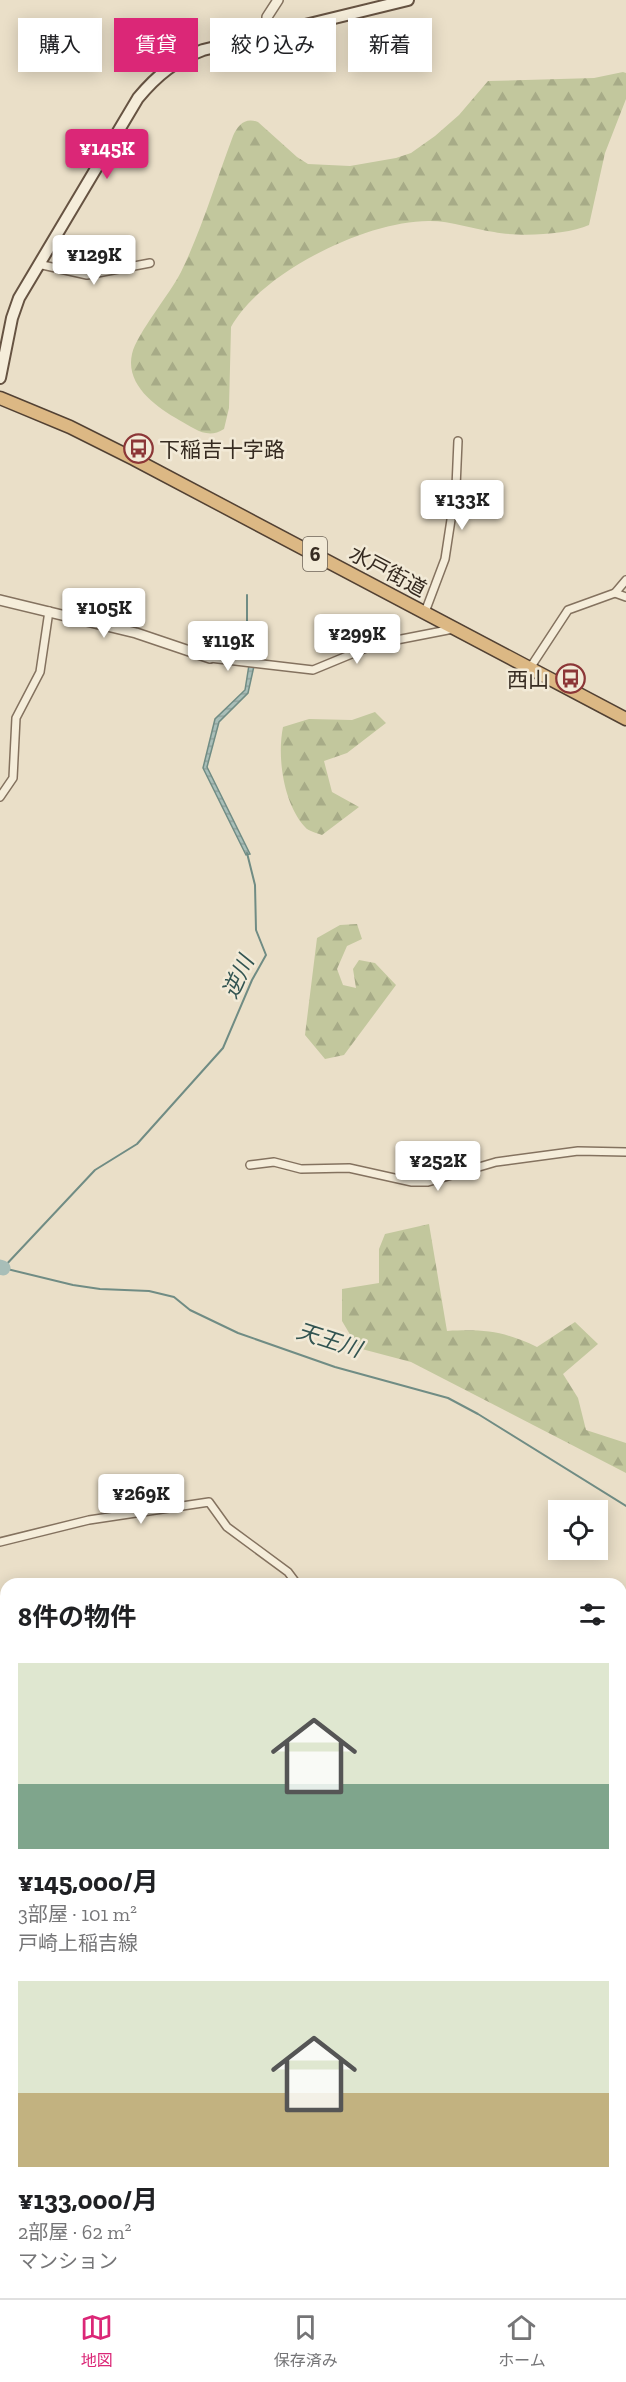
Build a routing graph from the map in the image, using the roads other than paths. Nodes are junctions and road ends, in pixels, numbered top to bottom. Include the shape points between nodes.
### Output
1 (278, 0) edge
2 (408, 0) edge
3 (267, 18) edge
4 (332, 18) edge
5 (210, 49) edge
6 (150, 263) dead end
7 (38, 264) junction
8 (0, 378) edge
9 (0, 398) edge
10 (458, 441) dead end
11 (626, 580) edge
12 (615, 593) junction
13 (626, 597) edge
14 (0, 600) edge
15 (49, 610) junction
16 (425, 612) junction
17 (456, 628) junction
18 (210, 658) joint
19 (530, 668) junction
20 (626, 719) edge
21 (0, 797) edge
22 (626, 1152) edge
23 (250, 1165) dead end
24 (0, 1542) edge
25 (292, 1578) edge

1 - 3 street
2 - 4 main road
5 - 7 main road via 190,55 152,81 138,98
6 - 7 street via 87,275
7 - 8 main road via 12,318
9 - 16 highway, 水戸街道 / 6 via 134,459
10 - 16 street via 456,487 445,559
11 - 12 street
12 - 13 street
12 - 19 street via 568,610
14 - 15 street
15 - 18 street
15 - 21 street via 40,672 16,718 13,778
16 - 17 highway, 水戸街道 / 6
17 - 18 street via 376,644 313,670
17 - 19 highway, 水戸街道 / 6
19 - 20 highway, 水戸街道 / 6
22 - 23 street via 578,1151 496,1162 428,1182 349,1168 301,1169 274,1162
24 - 25 street via 88,1520 209,1502 227,1527

